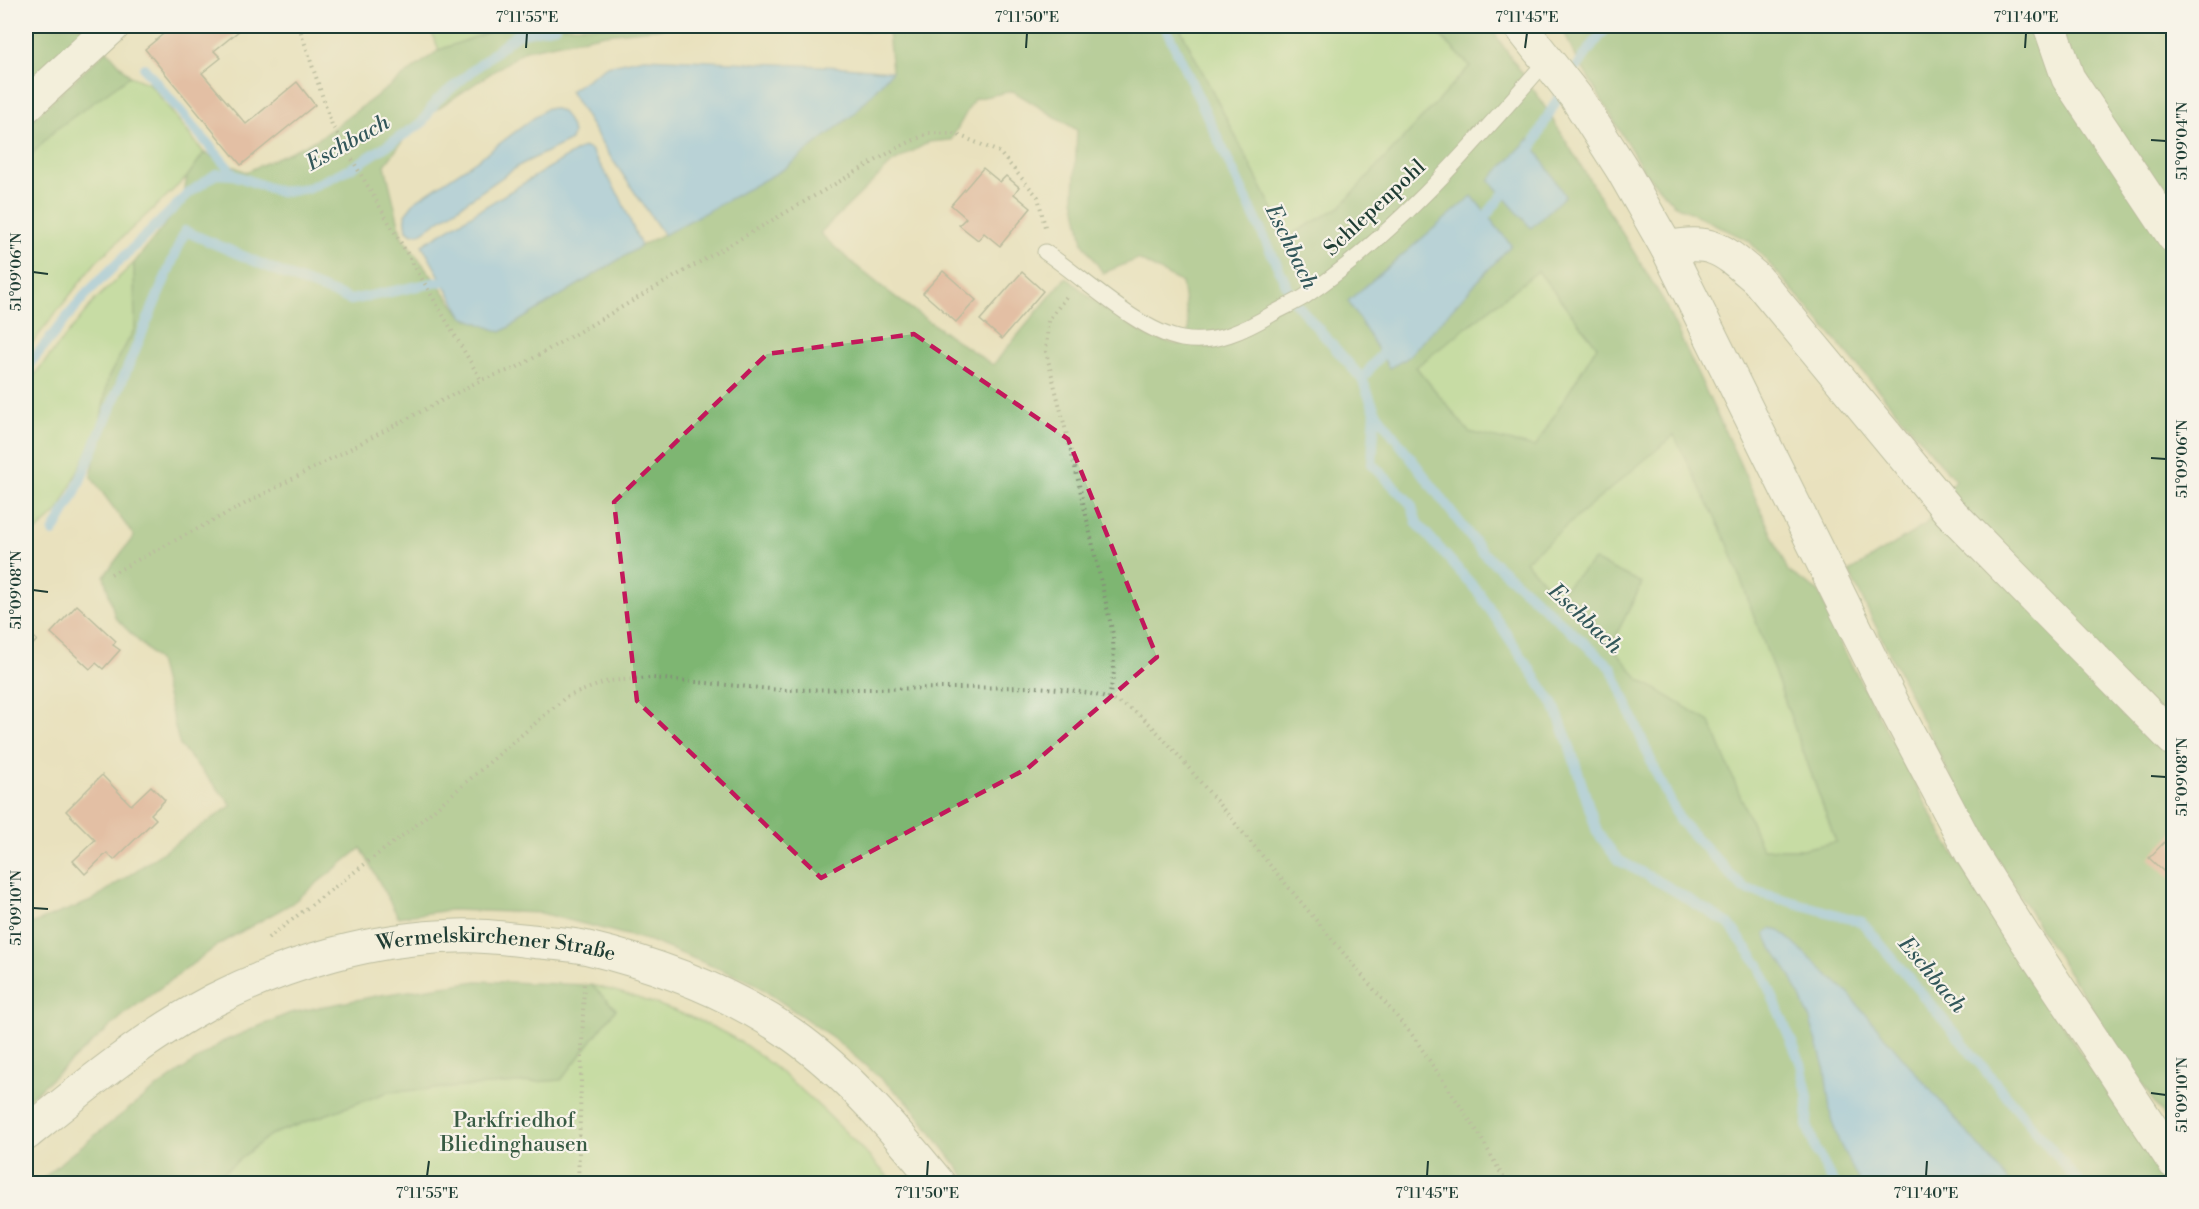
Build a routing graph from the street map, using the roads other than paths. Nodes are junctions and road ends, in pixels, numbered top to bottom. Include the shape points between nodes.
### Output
1 (113, 26) edge
2 (1520, 26) edge
3 (2050, 26) edge
4 (1548, 59) junction
5 (26, 106) edge
6 (2174, 237) edge
7 (1667, 248) junction
8 (1045, 252) road end
9 (2174, 740) edge
10 (26, 1134) edge
11 (2174, 1162) edge
12 (939, 1184) edge

1 - 5 main road
2 - 4 main road
3 - 6 main road via 2068,78
4 - 7 main road via 1604,140
4 - 8 lane, Schlepenpohl via 1423,195 1358,256 1302,298 1230,334 1208,340 1166,335 1149,327
7 - 9 main road via 1711,246 1757,279 1949,511
7 - 11 main road via 1894,706 1972,854
10 - 12 main road, Wermelskirchener Straße via 162,1031 246,985 307,962 395,941 492,936 586,947 639,962 757,1012 824,1060 859,1093

